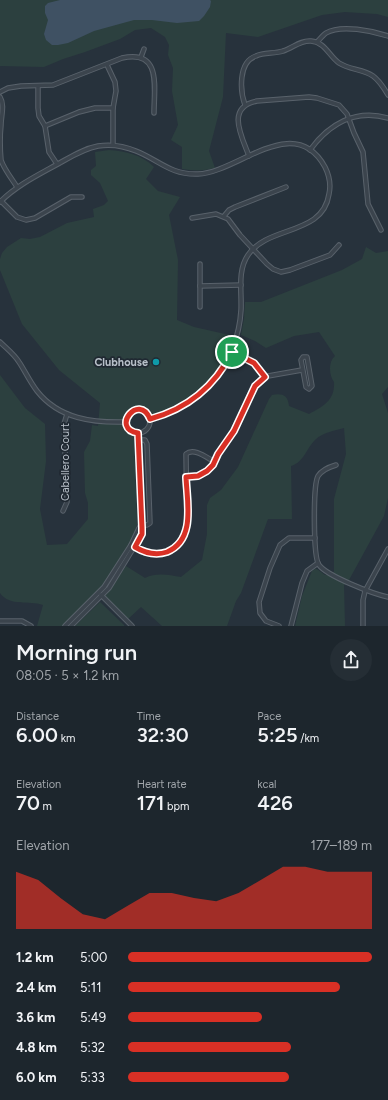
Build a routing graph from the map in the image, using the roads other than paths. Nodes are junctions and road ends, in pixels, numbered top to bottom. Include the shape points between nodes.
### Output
1 (388, 36) edge
2 (317, 42) junction
3 (144, 48) dead end
4 (141, 57) junction
5 (107, 65) junction
6 (38, 86) junction
7 (0, 92) edge
8 (388, 95) edge
9 (0, 97) edge
10 (245, 105) junction
11 (113, 108) junction
12 (154, 113) dead end
13 (388, 118) edge
14 (349, 119) junction
15 (0, 124) edge
16 (45, 126) junction
17 (113, 145) junction
18 (310, 150) junction
19 (249, 156) junction
20 (57, 164) junction
21 (17, 187) junction
22 (286, 187) dead end
23 (82, 197) dead end
24 (1, 202) edge
25 (224, 216) junction
26 (192, 218) dead end
27 (381, 230) dead end
28 (339, 244) dead end
29 (253, 249) junction
30 (200, 264) dead end
31 (241, 285) junction
32 (200, 286) junction
33 (200, 306) dead end
34 (0, 342) edge
35 (232, 352) junction
36 (302, 370) junction
37 (265, 377) junction
38 (67, 414) junction
39 (150, 419) junction
40 (126, 422) junction
41 (138, 433) junction
42 (138, 440) junction
43 (215, 462) junction
44 (336, 464) dead end
45 (186, 477) junction
46 (63, 511) dead end
47 (142, 525) junction
48 (315, 538) junction
49 (133, 546) junction
50 (388, 549) edge
51 (318, 563) junction
52 (365, 591) junction
53 (100, 594) junction
54 (388, 597) edge
55 (0, 621) edge
56 (31, 626) edge
57 (65, 626) edge
58 (71, 626) edge
59 (132, 626) edge
60 (279, 626) edge
61 (291, 626) edge
62 (363, 626) edge

1 - 2 street via 369,31 340,30 326,33
2 - 8 street via 340,64 372,75
2 - 10 street via 304,41 283,51 248,58 243,73 242,93
3 - 4 street
4 - 5 street via 133,55
4 - 12 street via 150,64 154,72
5 - 6 street via 53,85
5 - 11 street via 115,82
6 - 7 street via 8,88
6 - 16 street via 39,116
9 - 15 street
10 - 14 street via 257,101 312,97 339,105
10 - 19 street via 240,112 238,123
11 - 16 street via 95,108 79,112
11 - 17 street
13 - 14 street via 370,116
14 - 18 street via 324,133
14 - 27 street via 363,152 370,208
15 - 21 street via 1,159
16 - 20 street via 49,152
17 - 19 street via 133,149 170,170 189,174 205,174
17 - 20 street via 89,149
18 - 19 street via 296,145 280,144
18 - 29 street via 324,166 329,179 329,198 323,210 311,222 271,237
20 - 21 street
21 - 24 street
22 - 25 street via 235,207
23 - 24 street via 71,197 35,218 26,220 17,217
25 - 26 street via 212,214
25 - 29 street
28 - 29 street via 330,255 281,272 270,267
29 - 31 street via 242,267
30 - 32 street
31 - 32 street
31 - 35 street via 240,322
32 - 33 street
34 - 38 street via 18,361 40,394 50,404
35 - 37 street via 254,363
35 - 39 street via 217,376 200,394 181,407
36 - 36 street via 306,387 310,388 312,384 307,357 301,360
36 - 37 street
37 - 43 street via 255,386 234,431
38 - 40 street via 90,421
38 - 46 street, Cabellero Court via 64,424 67,502
39 - 40 street via 146,412 138,409 128,414
39 - 41 street via 147,429
40 - 41 street via 131,431
41 - 42 street
42 - 47 street
42 - 47 street via 145,440 147,444 150,523
43 - 45 street via 202,474
43 - 45 street via 195,452 186,454
44 - 48 street via 324,470 317,480
45 - 49 street via 187,522 182,541 173,549 162,553 146,553
47 - 49 street
48 - 51 street via 315,556
48 - 60 street via 289,538 280,545 270,568 259,602 260,613 266,621
49 - 53 street
50 - 52 street
51 - 52 street via 324,570
51 - 61 street via 307,571
52 - 54 street
52 - 62 street
53 - 57 street
53 - 58 street
53 - 59 street
55 - 56 street via 22,621

